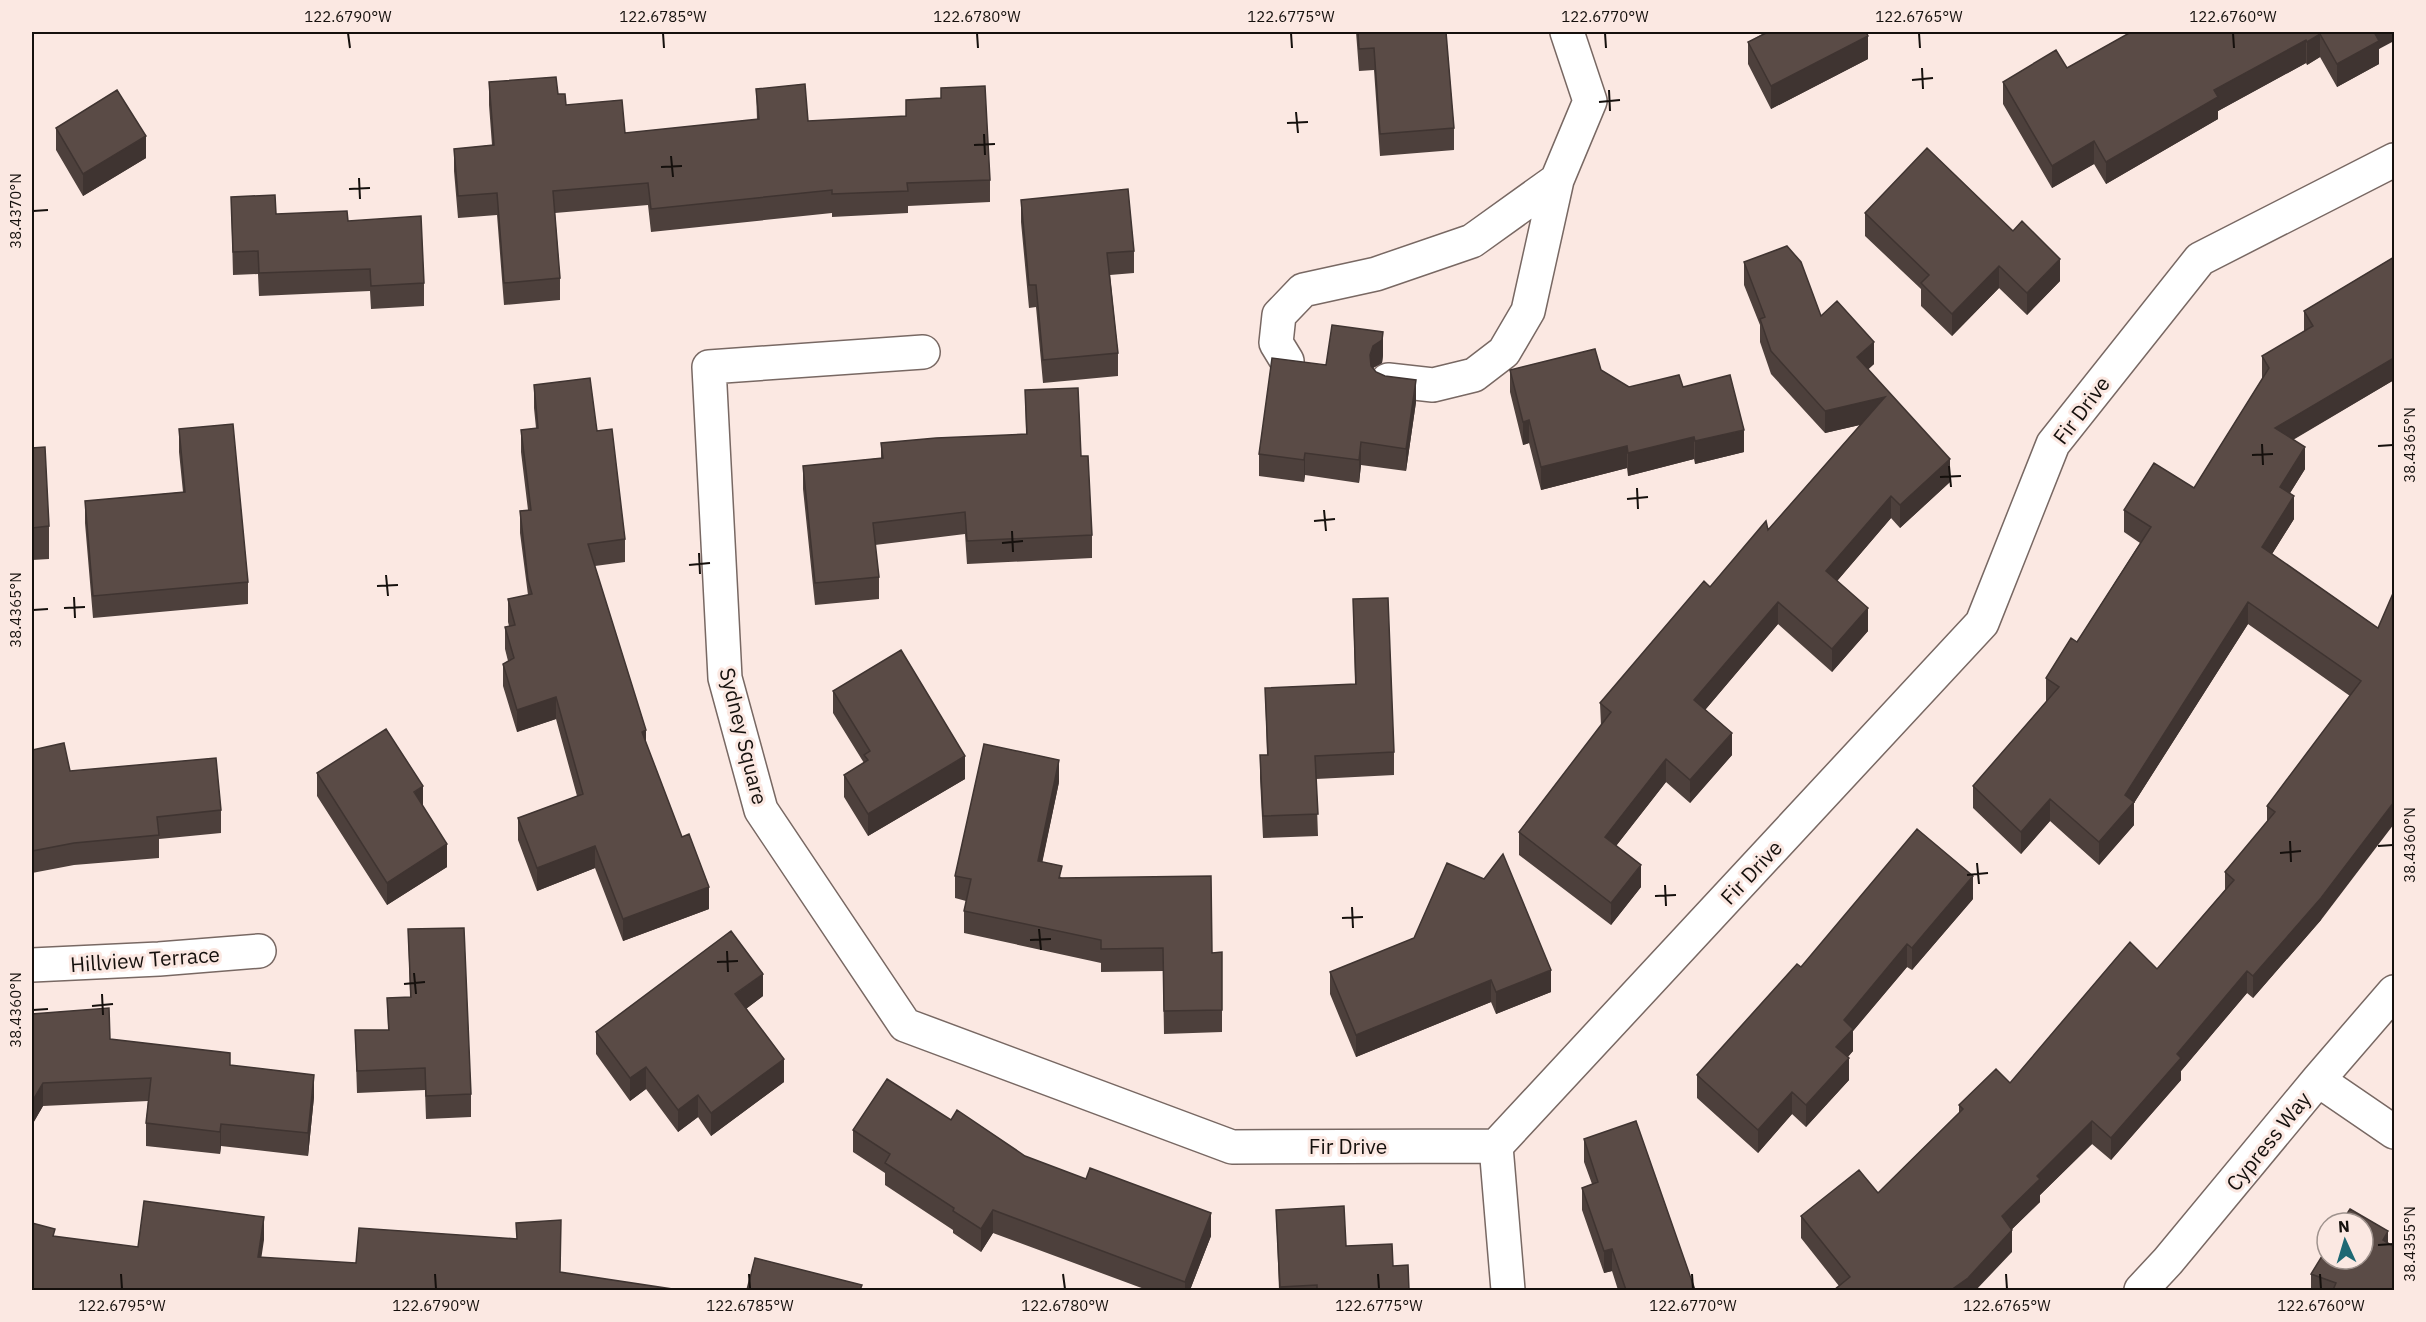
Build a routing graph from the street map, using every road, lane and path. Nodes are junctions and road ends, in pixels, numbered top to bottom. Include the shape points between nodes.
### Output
1 (1567, 32) edge
2 (2394, 160) edge
3 (1557, 180) junction
4 (923, 352) dead end
5 (1287, 361) edge
6 (1388, 380) edge
7 (259, 951) dead end
8 (32, 965) edge
9 (2394, 992) edge
10 (905, 1025) joint
11 (2318, 1080) junction
12 (2394, 1132) edge
13 (1496, 1146) junction
14 (1508, 1290) edge
15 (2141, 1290) edge

1 - 3 street via 1590,101
2 - 13 street, Fir Drive via 2200,259 2053,444 1982,624
3 - 5 street via 1472,241 1376,274 1303,290 1278,315 1276,343
3 - 6 street via 1528,311 1504,352 1474,375 1433,385
4 - 10 street, Sydney Square via 709,368 725,678 761,810
7 - 8 street, Hillview Terrace
9 - 11 street, Cypress Way
10 - 13 street, Fir Drive via 1232,1147
11 - 12 street
11 - 15 street, Cypress Way
13 - 14 street

